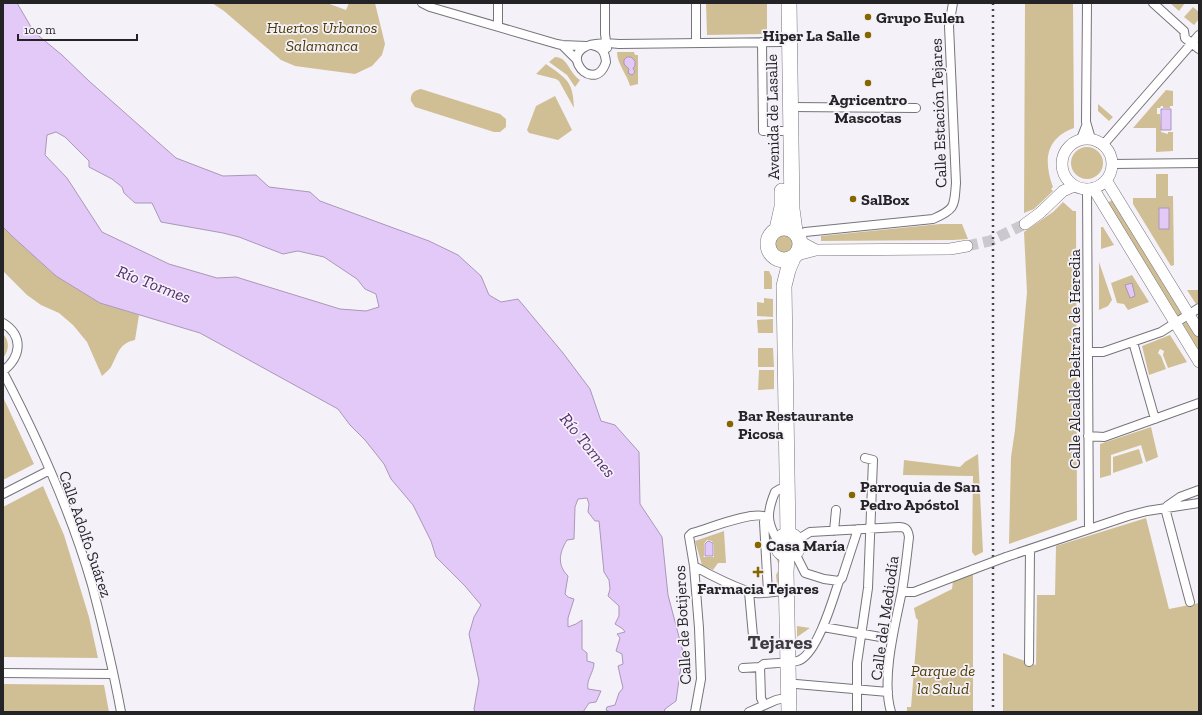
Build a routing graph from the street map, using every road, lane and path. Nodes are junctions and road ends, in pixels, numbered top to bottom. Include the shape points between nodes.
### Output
1 (422, 3) edge
2 (498, 3) edge
3 (605, 3) edge
4 (696, 3) edge
5 (780, 3) edge
6 (789, 3) edge
7 (953, 3) edge
8 (1086, 3) edge
9 (1153, 3) edge
10 (498, 26) junction
11 (1199, 35) edge
12 (762, 42) junction
13 (781, 42) junction
14 (606, 43) junction
15 (696, 43) junction
16 (619, 44) junction
17 (1192, 44) junction
18 (562, 45) junction
19 (589, 45) junction
20 (1199, 49) edge
21 (606, 57) junction
22 (576, 60) junction
23 (790, 107) junction
24 (916, 108) dead end
25 (782, 132) junction
26 (1086, 139) junction
27 (1103, 145) junction
28 (1199, 163) edge
29 (1112, 164) junction
30 (1106, 180) junction
31 (1070, 183) junction
32 (1090, 189) junction
33 (1025, 224) tunnel mouth
34 (777, 229) junction
35 (797, 244) junction
36 (967, 246) tunnel mouth
37 (772, 256) junction
38 (784, 286) junction
39 (1199, 308) edge
40 (1189, 315) junction
41 (3, 323) edge
42 (1176, 324) junction
43 (1199, 331) edge
44 (1133, 342) junction
45 (1092, 352) dead end
46 (1199, 362) edge
47 (3, 372) edge
48 (1199, 403) edge
49 (1155, 419) junction
50 (1088, 436) junction
51 (865, 458) dead end
52 (50, 470) junction
53 (787, 489) junction
54 (1199, 490) edge
55 (3, 494) edge
56 (1199, 504) edge
57 (1165, 508) junction
58 (836, 510) dead end
59 (766, 520) junction
60 (858, 529) junction
61 (870, 529) junction
62 (1089, 529) junction
63 (834, 531) junction
64 (791, 548) junction
65 (1030, 549) junction
66 (694, 566) junction
67 (839, 581) junction
68 (787, 591) junction
69 (749, 592) junction
70 (768, 592) junction
71 (902, 592) junction
72 (1190, 602) dead end
73 (823, 627) junction
74 (862, 634) junction
75 (753, 636) dead end
76 (892, 639) junction
77 (789, 662) junction
78 (1029, 662) dead end
79 (760, 667) junction
80 (743, 668) dead end
81 (3, 673) edge
82 (113, 674) junction
83 (857, 690) junction
84 (888, 692) junction
85 (791, 698) edge
86 (764, 705) junction
87 (121, 712) edge
88 (696, 712) edge
89 (749, 712) edge
90 (857, 712) edge
91 (891, 712) edge

1 - 10 street
2 - 10 street
3 - 14 street
4 - 15 street
5 - 13 highway, Avenida de Lasalle
6 - 23 highway, Avenida de Lasalle
7 - 35 street, Calle Estación Tejares via 949,26 956,183 954,205 948,212 933,219 805,232
8 - 26 street
9 - 17 street via 1184,32 1185,38
10 - 18 street
11 - 17 street
12 - 13 street
12 - 15 street
12 - 25 street, Avenida de Lasalle via 763,131
13 - 25 highway, Avenida de Lasalle
14 - 16 street
14 - 19 street
14 - 21 street
15 - 16 street
16 - 21 street via 609,50
17 - 20 street
17 - 27 street
18 - 19 street
18 - 22 street
19 - 21 street via 601,49
19 - 22 street via 579,51
21 - 22 street via 601,70 593,74 580,69
23 - 24 street
23 - 35 highway, Avenida de Lasalle via 792,209
25 - 34 highway, Avenida de Lasalle via 782,207
26 - 27 main road
26 - 31 main road via 1074,142 1064,152 1063,174
27 - 29 main road via 1111,157
28 - 29 street
29 - 30 main road
30 - 32 main road
30 - 40 main road
31 - 32 main road
31 - 33 main road
32 - 42 main road
32 - 50 street, Calle Alcalde Beltrán de Heredia
34 - 35 highway via 786,228
34 - 37 highway via 769,240 768,248
35 - 36 main road via 816,250 950,249
35 - 37 highway via 785,261
35 - 38 highway, Avenida de Lasalle
37 - 38 highway, Avenida de Lasalle
38 - 53 highway, Avenida de Lasalle
39 - 40 street
40 - 42 street
40 - 43 main road
41 - 47 street via 15,335 18,346 11,365
42 - 44 street
42 - 46 main road
44 - 45 street via 1103,352
44 - 49 street
47 - 52 street, Calle Adolfo Suárez
48 - 49 street
49 - 50 street via 1104,437
50 - 62 street, Calle Alcalde Beltrán de Heredia
51 - 61 street via 872,460
52 - 55 street
52 - 82 street, Calle Adolfo Suárez via 91,584
53 - 59 street via 775,492
53 - 64 highway, Avenida de Lasalle
54 - 57 street via 1180,497
56 - 57 street
57 - 62 street via 1128,516
57 - 72 street
58 - 63 street
59 - 64 street via 772,532
59 - 66 street, Calle de Botijeros via 765,516 750,516 692,533 689,536
59 - 70 street
60 - 61 street
60 - 63 street
60 - 67 street
61 - 71 street, Calle del Mediodía via 906,528 909,537
61 - 74 street via 868,588
62 - 65 street
63 - 64 street via 810,532
64 - 67 street via 808,574
64 - 68 highway, Avenida de Lasalle
65 - 71 street, bridge via 914,592
65 - 78 street
66 - 69 street
66 - 88 street, Calle de Botijeros via 701,679
67 - 73 street
68 - 70 street
68 - 77 highway, Avenida de Lasalle
69 - 70 street
69 - 75 street
71 - 76 street, Calle del Mediodía
73 - 74 street
73 - 77 street via 807,655 800,661
74 - 76 street
74 - 83 street via 857,663
76 - 84 street, Calle del Mediodía
77 - 79 street via 764,664
77 - 85 highway, Avenida de Lasalle
79 - 80 street
79 - 86 street via 761,698
81 - 82 street
82 - 87 street, Calle Adolfo Suárez
83 - 84 street
83 - 85 street
83 - 90 street
84 - 91 street, Calle del Mediodía
85 - 86 street
86 - 89 street

